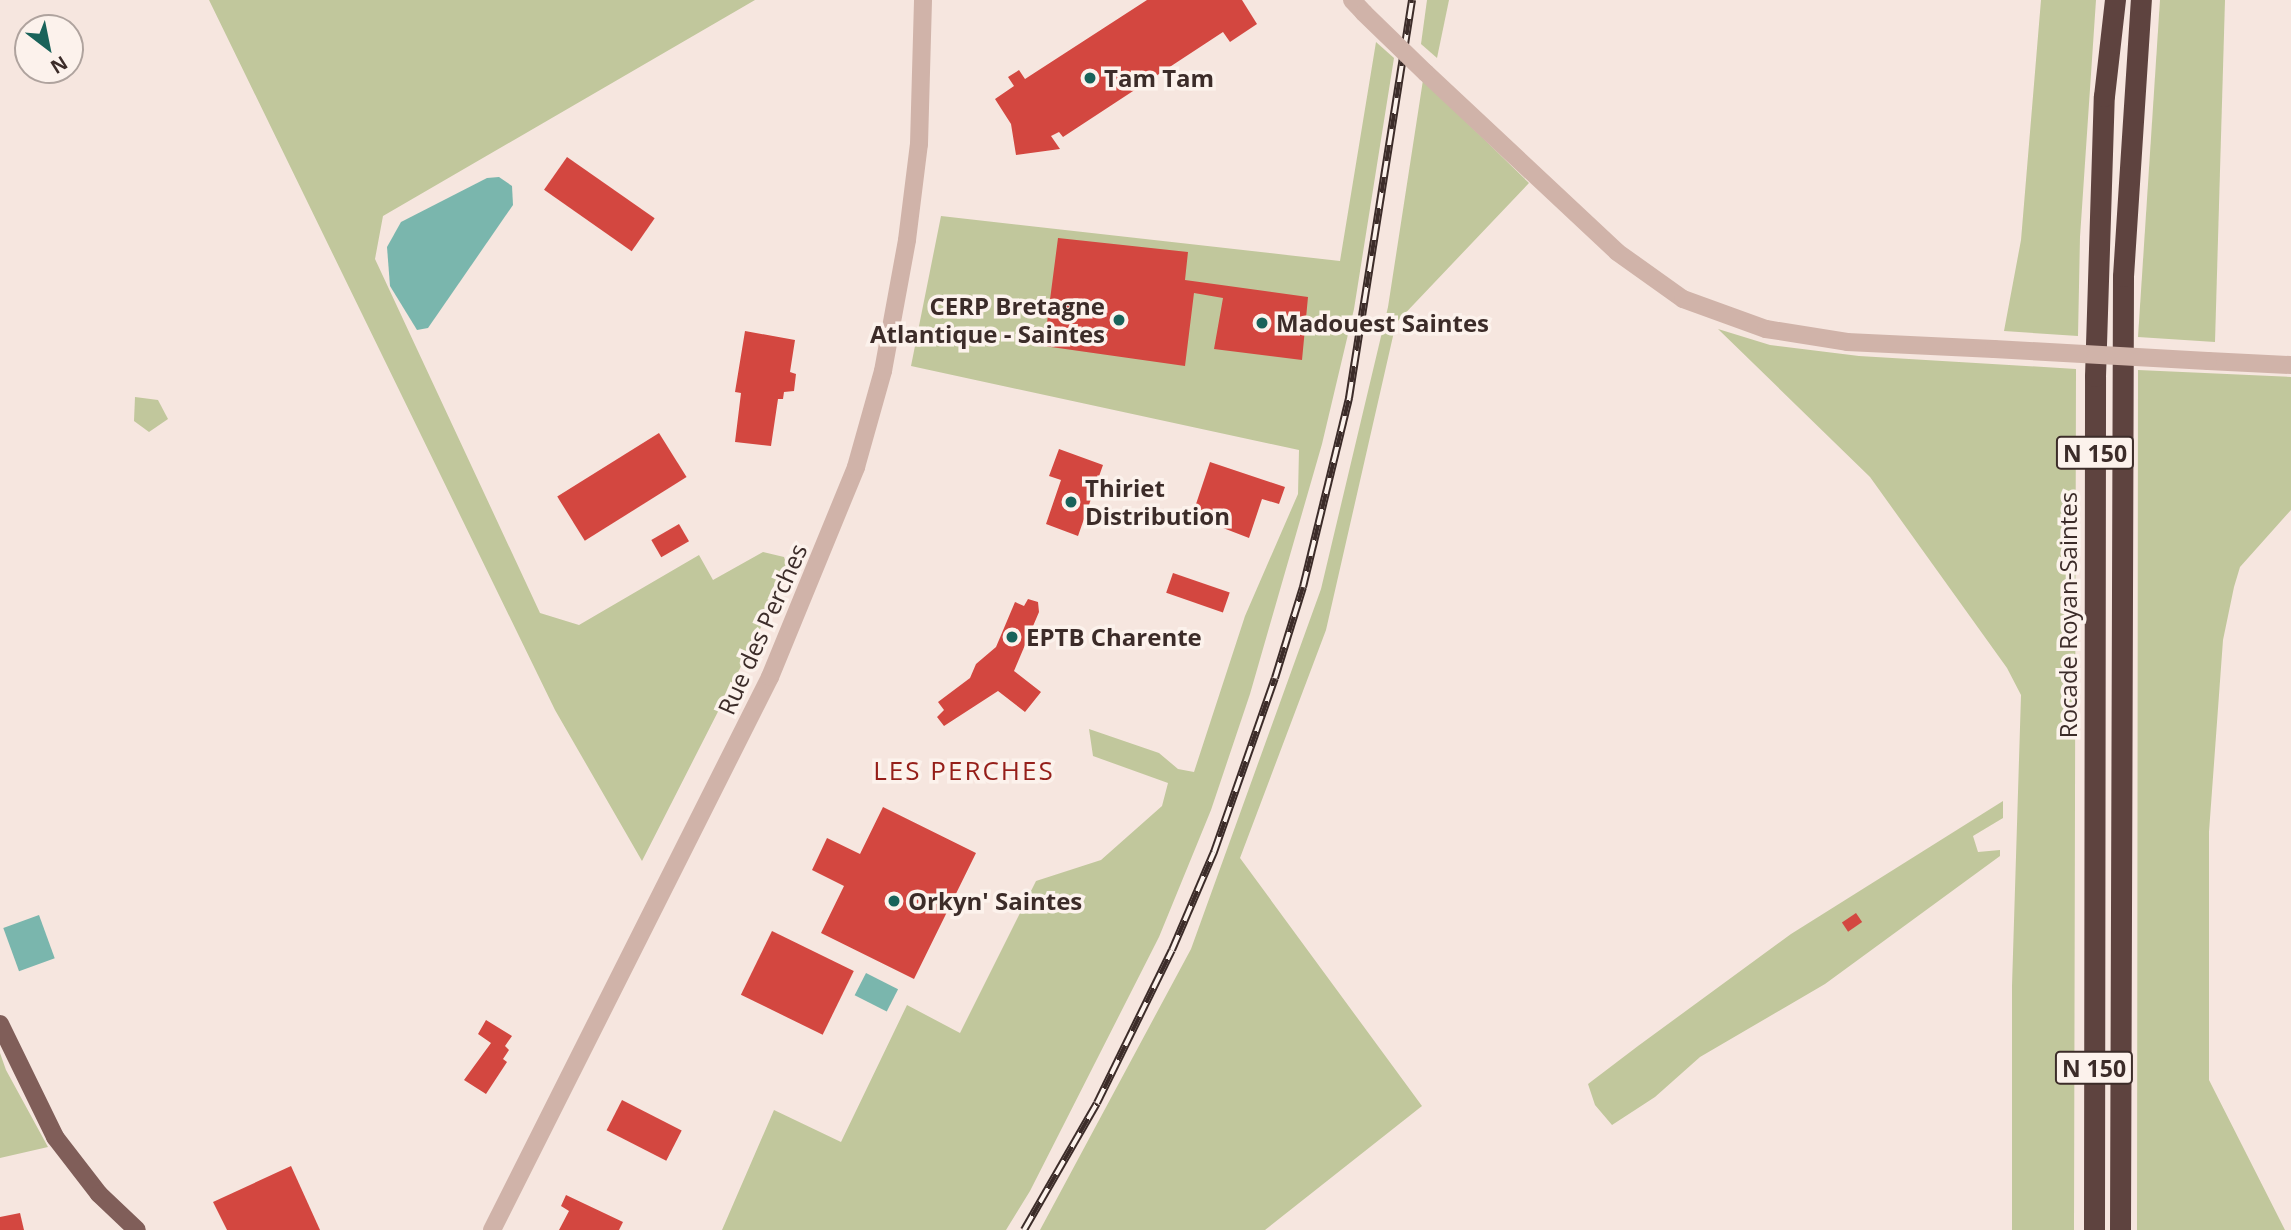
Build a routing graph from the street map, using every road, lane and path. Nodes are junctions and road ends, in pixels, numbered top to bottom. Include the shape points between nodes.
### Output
1 (923, 0) edge
2 (2115, 0) edge
3 (2141, 0) edge
4 (1358, 6) edge
5 (2291, 365) edge
6 (0, 1024) edge
7 (137, 1230) edge
8 (492, 1230) edge
9 (2094, 1230) edge
10 (2120, 1230) edge

1 - 8 street, Rue des Perches via 919,144 907,240 883,371 856,467 770,677
2 - 9 highway, Rocade Royan-Saintes / N 150 via 2104,96 2095,376
3 - 10 highway, N 150 via 2123,276
4 - 5 street, bridge via 1617,252 1683,299 1766,329 1847,342
6 - 7 main road via 55,1137 99,1194

